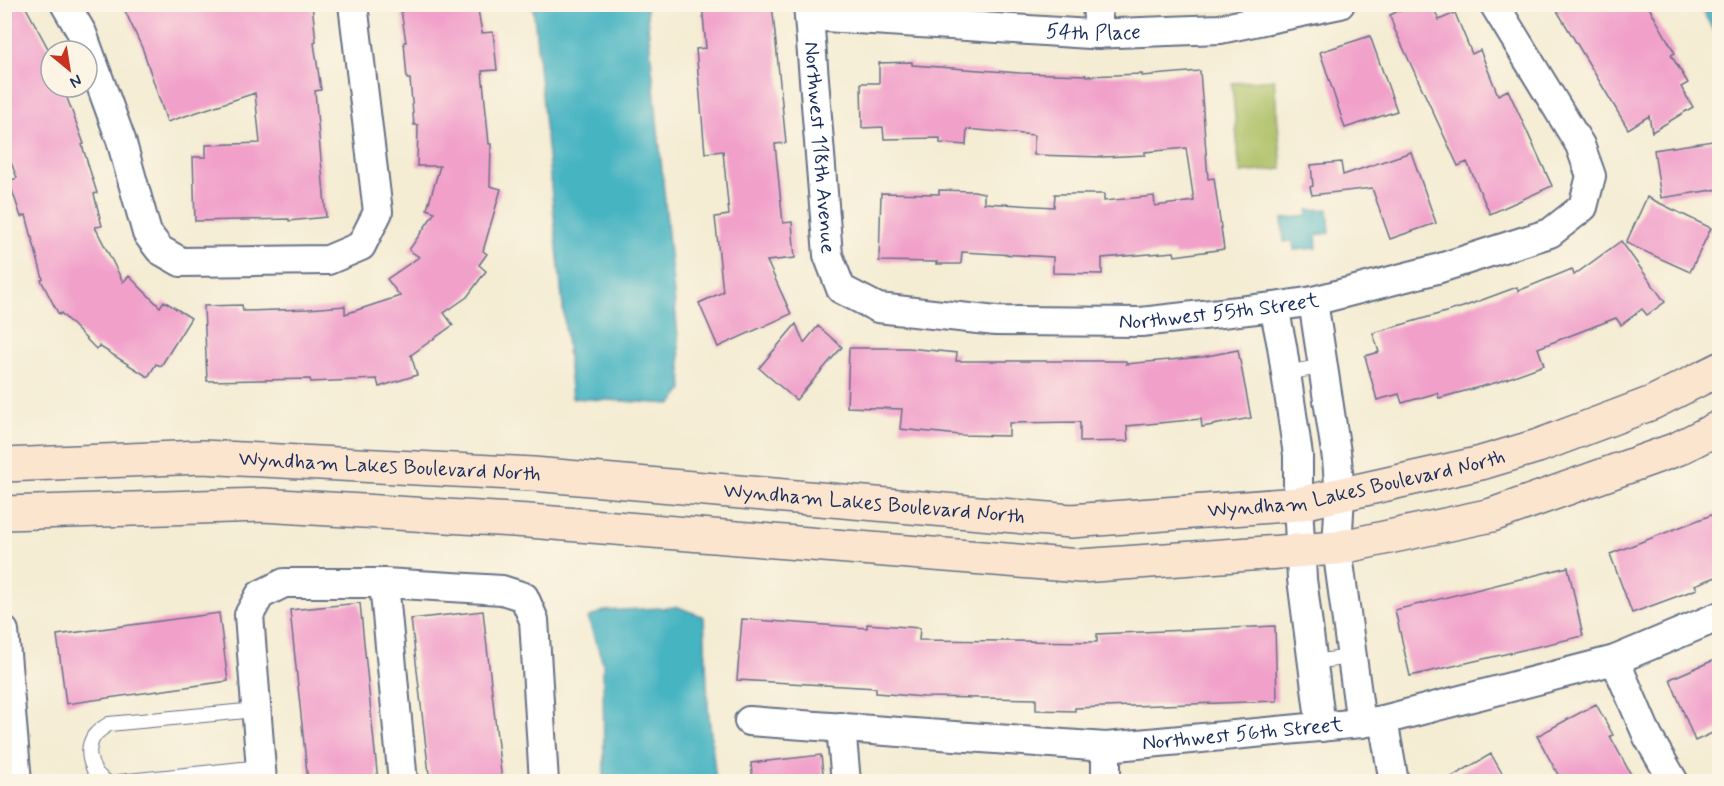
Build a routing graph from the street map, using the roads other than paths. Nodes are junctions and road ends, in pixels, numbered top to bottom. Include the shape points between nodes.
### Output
1 (65, 4) edge
2 (352, 4) edge
3 (1097, 4) edge
4 (1340, 4) edge
5 (1494, 4) edge
6 (808, 10) edge
7 (1099, 34) junction
8 (841, 289) joint
9 (1313, 301) junction
10 (1274, 307) junction
11 (1324, 366) junction
12 (1719, 369) edge
13 (1286, 373) junction
14 (1719, 427) edge
15 (4, 465) edge
16 (1340, 495) junction
17 (1298, 504) junction
18 (4, 513) edge
19 (1337, 548) junction
20 (1300, 550) junction
21 (384, 583) junction
22 (1719, 616) edge
23 (4, 631) edge
24 (1351, 657) junction
25 (1615, 660) junction
26 (1313, 662) junction
27 (256, 710) junction
28 (749, 721) dead end
29 (1372, 722) junction
30 (842, 727) junction
31 (1321, 727) junction
32 (1106, 747) junction
33 (261, 774) edge
34 (17, 782) edge
35 (108, 782) edge
36 (119, 782) edge
37 (403, 782) edge
38 (544, 782) edge
39 (846, 782) edge
40 (1107, 782) edge
41 (1394, 782) edge
42 (1674, 782) edge

1 - 2 street via 82,33 121,140 147,233 160,250 181,262 328,260 361,246 378,212
3 - 7 street
4 - 7 street, 54th Place via 1220,29
5 - 9 street, Northwest 55th Street via 1580,145 1591,176 1583,207 1550,233 1437,269
6 - 7 street, 54th Place
6 - 8 street, Northwest 118th Avenue via 828,255
8 - 10 street, Northwest 55th Street via 878,308 996,321 1141,322
9 - 10 street, Northwest 55th Street
9 - 11 street
10 - 13 street
11 - 13 lane
11 - 16 street
12 - 16 street, Wyndham Lakes Boulevard North via 1652,403 1538,446
13 - 17 street via 1298,455
14 - 19 street, Wyndham Lakes Boulevard North via 1677,449 1492,515
15 - 17 street, Wyndham Lakes Boulevard North via 202,457 533,474 1071,521
16 - 17 street, Wyndham Lakes Boulevard North
16 - 19 street
17 - 20 street
18 - 20 street, Wyndham Lakes Boulevard North via 263,505 529,521 1080,566
19 - 20 street, Wyndham Lakes Boulevard North
19 - 24 street
20 - 26 street
21 - 27 street via 284,583 260,594 249,615
21 - 37 street
21 - 38 street via 502,590 524,597 534,620
22 - 25 street, Northwest 56th Street
23 - 34 street
24 - 26 lane
24 - 29 street
25 - 29 street, Northwest 56th Street
25 - 42 street via 1648,737
26 - 31 street
27 - 33 street
27 - 35 lane via 109,724 96,733 90,744 91,765
28 - 30 street, Northwest 56th Street
29 - 31 street, Northwest 56th Street
29 - 41 street
30 - 32 street, Northwest 56th Street
30 - 39 street
31 - 32 street, Northwest 56th Street
32 - 40 street
33 - 36 lane

